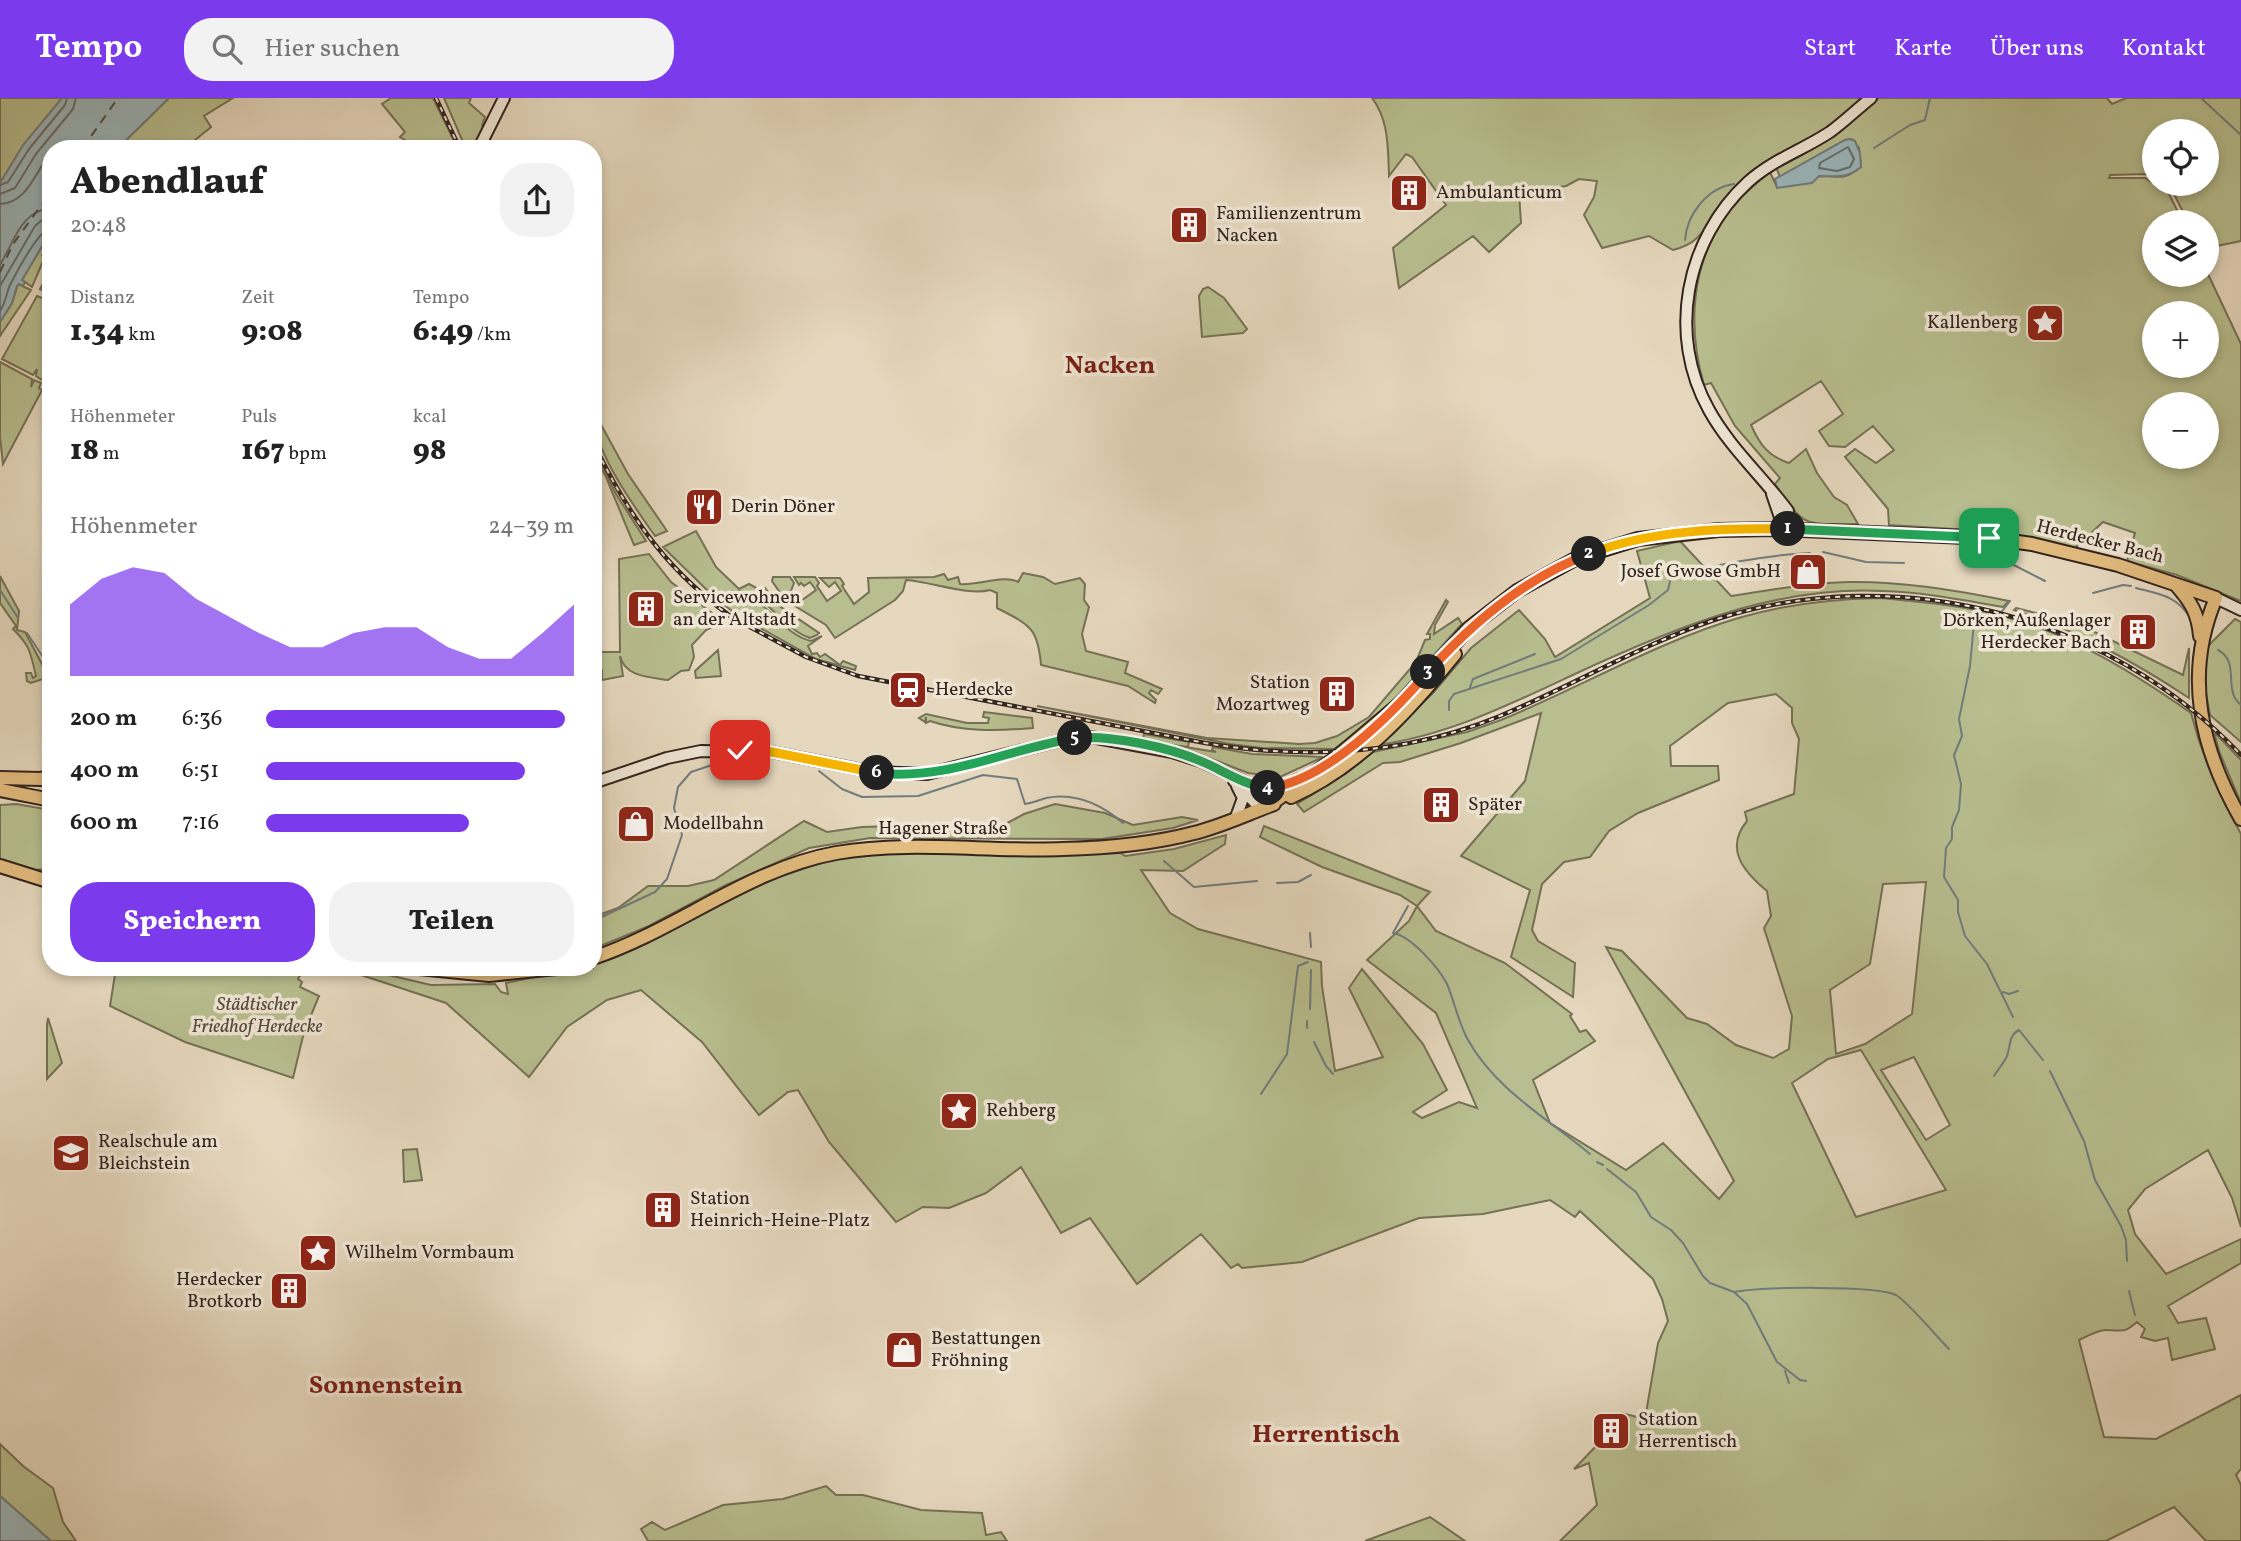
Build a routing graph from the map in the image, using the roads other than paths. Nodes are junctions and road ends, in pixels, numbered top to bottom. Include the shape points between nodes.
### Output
1 (504, 98) edge
2 (1871, 98) edge
3 (483, 140) edge
4 (1784, 529) junction
5 (2174, 582) junction
6 (2216, 598) junction
7 (2241, 610) edge
8 (1487, 614) junction
9 (2201, 642) junction
10 (1226, 775) junction
11 (1308, 775) junction
12 (0, 778) edge
13 (42, 779) edge
14 (602, 780) edge
15 (1254, 786) junction
16 (0, 790) edge
17 (22, 794) junction
18 (42, 798) edge
19 (0, 800) edge
20 (1265, 807) junction
21 (2241, 819) edge
22 (1235, 820) junction
23 (0, 866) edge
24 (42, 877) edge
25 (602, 955) edge

1 - 3 street
2 - 4 street via 1829,132 1748,182 1705,237 1695,266 1685,328 1698,387 1718,425 1771,491
4 - 5 main road, Herdecker Bach via 1928,533 2025,543
4 - 8 main road, Herdecker Bach via 1638,539 1597,551 1545,575
5 - 6 main road, Herdecker Bach
5 - 9 main road via 2193,604
6 - 7 street
6 - 9 main road
8 - 11 main road, Herdecker Bach via 1403,701
8 - 20 main road, Herdecker Bach via 1383,734 1342,767
9 - 21 main road via 2197,670 2205,731 2226,793
10 - 14 street via 1172,752 1091,737 927,774 873,772 772,752 701,751
10 - 15 street
10 - 20 street
10 - 22 street via 1242,798
11 - 15 street via 1284,786
11 - 20 main road, Herdecker Bach
12 - 13 main road
15 - 20 street
16 - 17 main road
17 - 18 main road
17 - 19 main road
20 - 22 main road, Hagener Straße
22 - 25 main road, Hagener Straße via 1175,837 1113,846 885,846 833,854 757,879 637,942
23 - 24 main road

